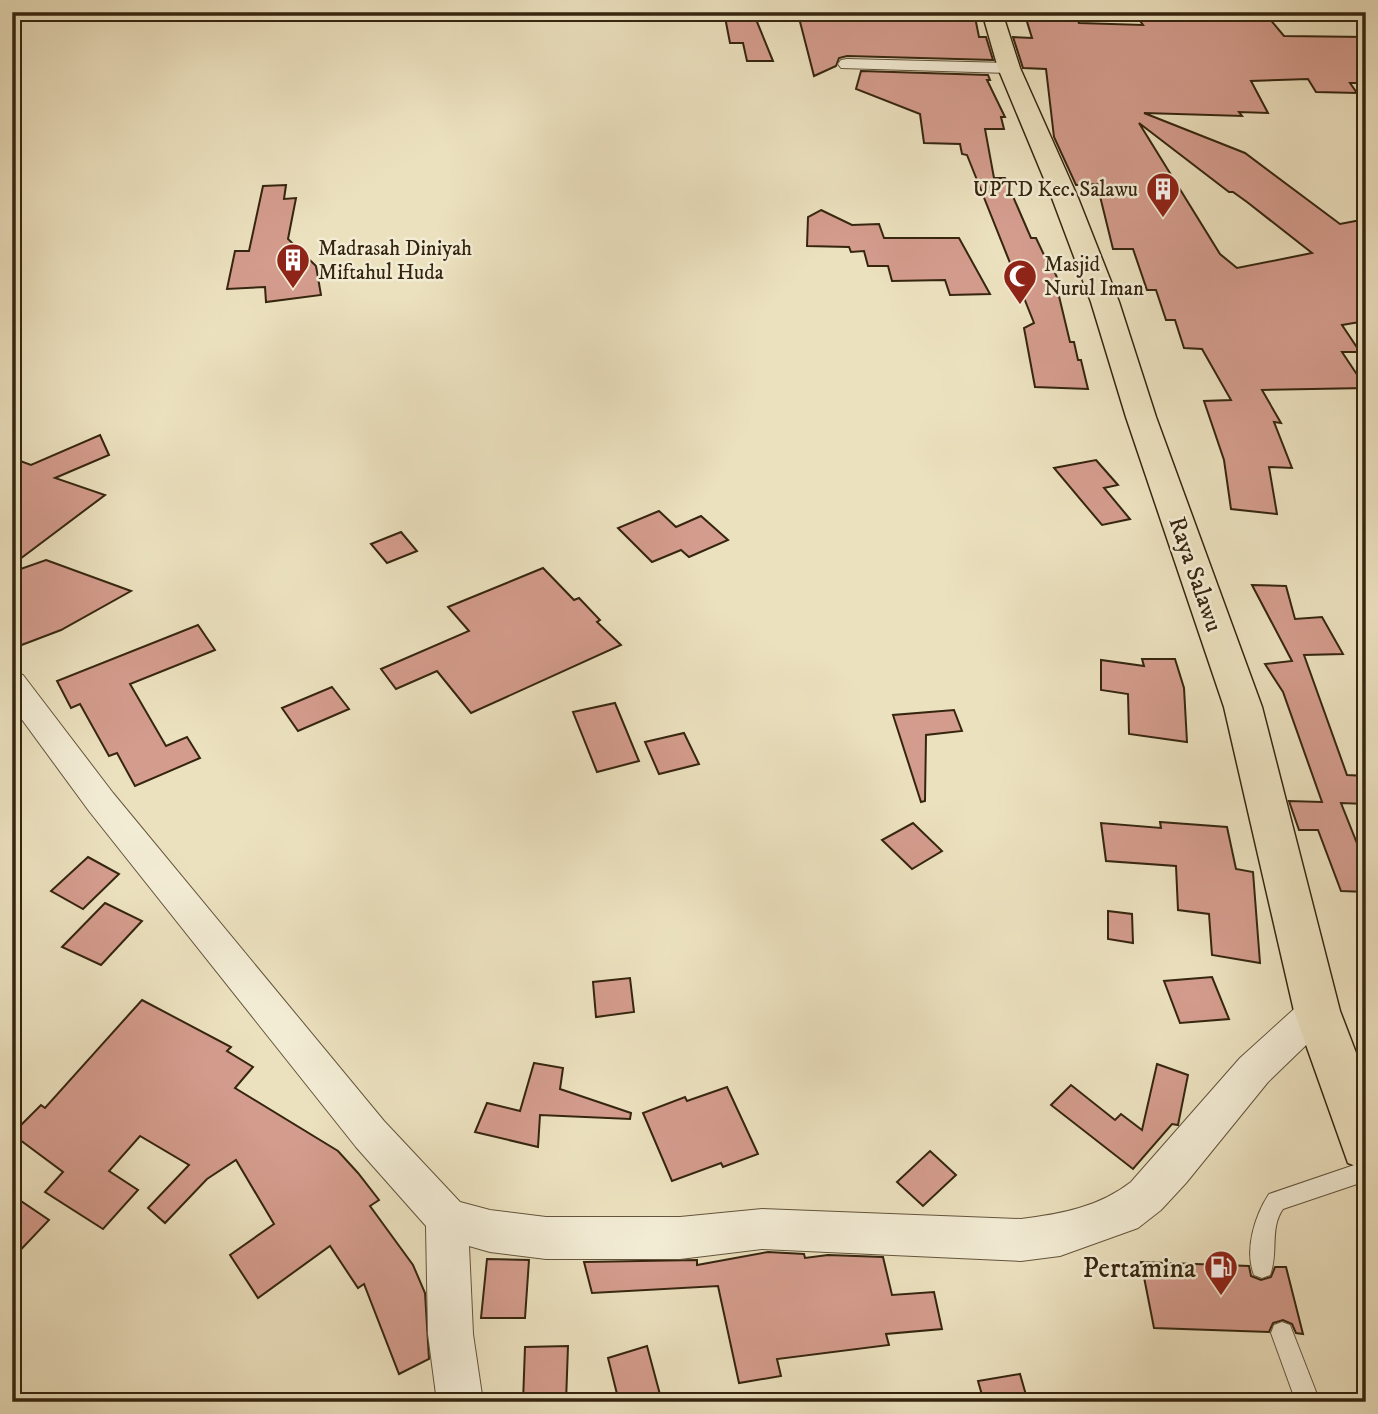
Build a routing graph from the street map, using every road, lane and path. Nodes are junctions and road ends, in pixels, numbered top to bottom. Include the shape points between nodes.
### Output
1 (992, 12) edge
2 (847, 64) dead end
3 (1009, 68) junction
4 (12, 683) edge
5 (1317, 1011) junction
6 (1366, 1147) edge
7 (1366, 1171) edge
8 (447, 1219) junction
9 (1262, 1267) dead end
10 (1282, 1333) dead end
11 (460, 1402) edge
12 (1308, 1402) edge

1 - 3 main road, Raya Salawu
2 - 3 street
3 - 5 main road, Raya Salawu via 1105,302 1243,708
4 - 8 street via 101,802 361,1124
5 - 6 main road, Raya Salawu
5 - 8 street via 1254,1070 1146,1196 1123,1214 1060,1235 1021,1240 762,1229 611,1240 489,1231
7 - 9 lane via 1276,1201 1263,1232
8 - 11 street via 449,1320
10 - 12 lane

